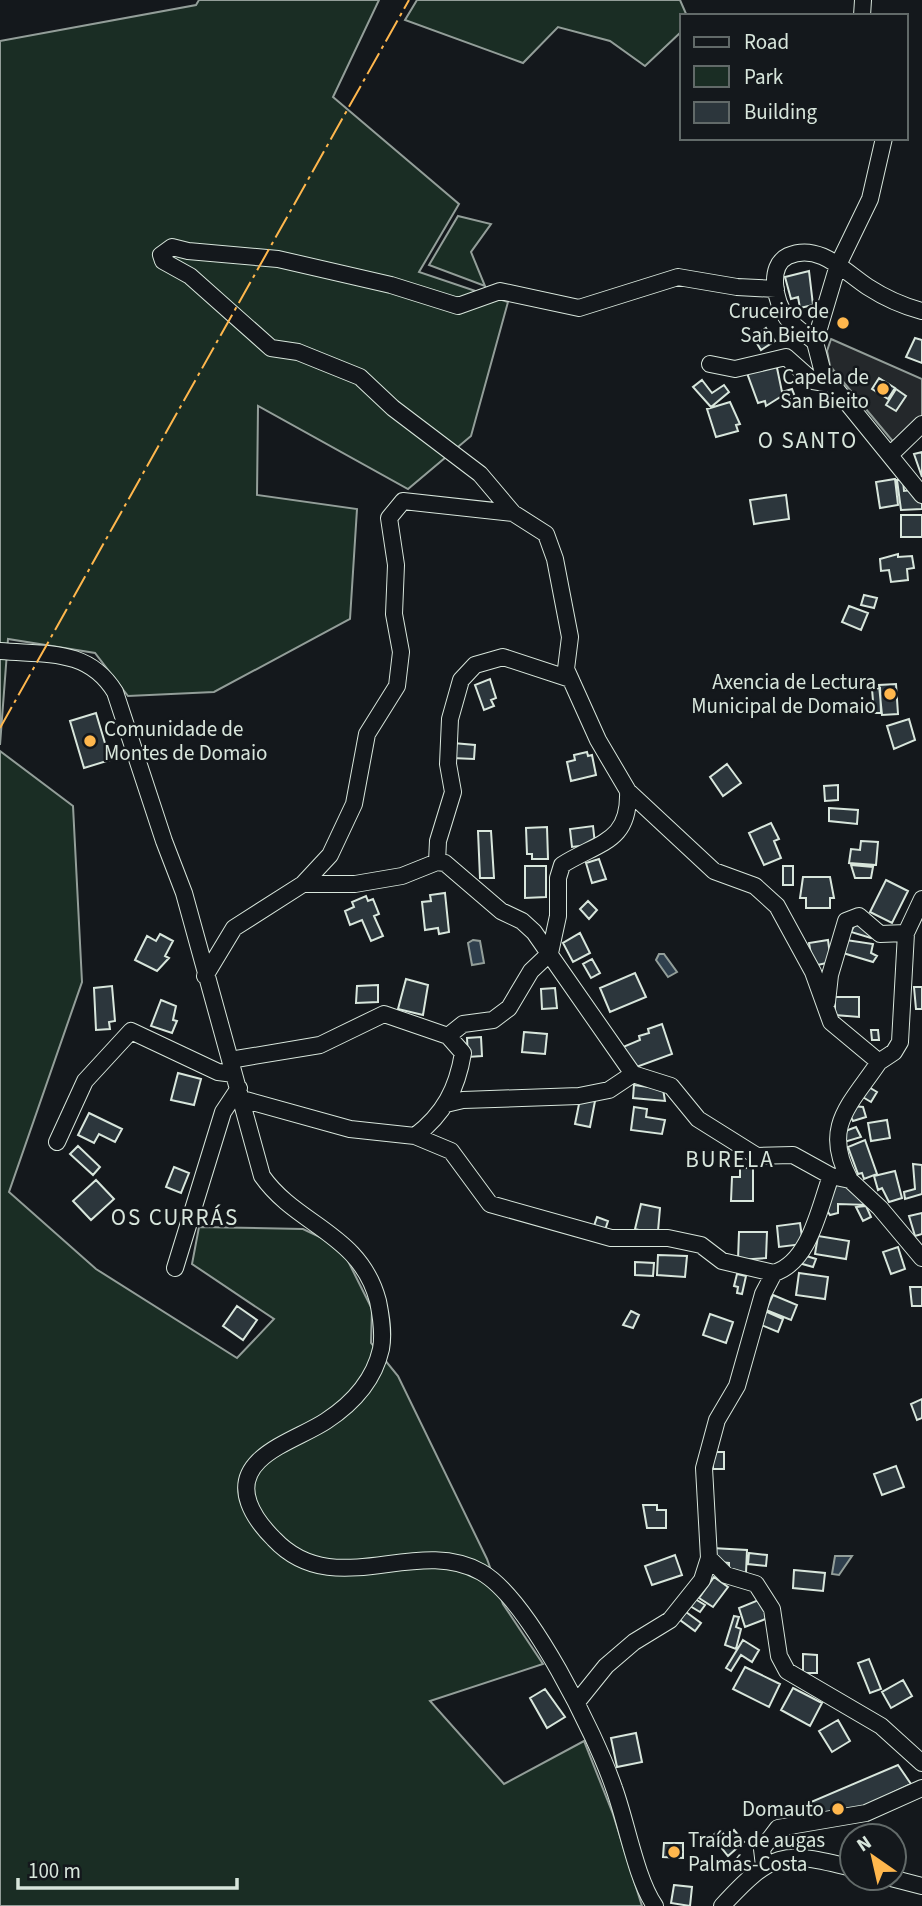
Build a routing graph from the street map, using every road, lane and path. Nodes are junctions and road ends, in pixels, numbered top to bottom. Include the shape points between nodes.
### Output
1 (884, 140) edge
2 (837, 267) junction
3 (776, 280) junction
4 (922, 311) edge
5 (815, 342) junction
6 (710, 364) dead end
7 (831, 384) junction
8 (922, 424) edge
9 (890, 454) junction
10 (922, 495) edge
11 (513, 513) junction
12 (0, 651) edge
13 (570, 679) junction
14 (628, 791) junction
15 (437, 862) junction
16 (303, 884) junction
17 (922, 899) edge
18 (906, 933) junction
19 (550, 953) junction
20 (205, 976) junction
21 (826, 1008) junction
22 (447, 1036) junction
23 (879, 1062) junction
24 (633, 1074) junction
25 (236, 1080) junction
26 (446, 1104) junction
27 (415, 1136) junction
28 (57, 1142) dead end
29 (831, 1176) junction
30 (850, 1180) junction
31 (922, 1258) edge
32 (175, 1268) dead end
33 (774, 1273) junction
34 (709, 1558) junction
35 (577, 1702) junction
36 (922, 1763) edge
37 (922, 1788) edge
38 (838, 1864) edge
39 (764, 1866) junction
40 (655, 1906) edge
41 (722, 1906) edge

1 - 2 street via 870,199
2 - 3 street via 828,258 799,253 788,256
2 - 4 street via 889,299
2 - 5 street
3 - 5 street via 781,309
3 - 11 street via 737,287 678,277 579,308 500,291 458,306 278,259 165,249 163,261 190,276 271,348 298,352 360,377 480,474
5 - 7 street via 822,373
6 - 7 street via 726,370 786,357 813,381
7 - 9 street
8 - 9 street
9 - 10 street
11 - 13 street via 546,534 555,559 570,637 566,669
11 - 16 street via 403,500 389,518 396,565 394,614 401,652 397,686 367,734 354,804 330,855
12 - 20 street via 72,657 105,677 122,708 184,893
13 - 14 street
13 - 15 street via 503,657 475,665 461,680 450,719 448,764 453,792 438,841
14 - 19 street via 629,812 619,831 604,845 562,865
14 - 21 street via 713,871 755,886 777,906 813,972
15 - 16 street via 402,876 355,884
15 - 19 street via 452,867 501,911 522,921
16 - 20 street via 234,928
17 - 18 street
18 - 21 street via 880,934 859,916 846,921
18 - 23 street via 900,1042
19 - 22 street via 531,971 509,1007 493,1020 463,1024
19 - 24 street
20 - 25 street
21 - 23 street via 831,1022
22 - 25 street via 384,1014
22 - 26 street via 463,1053
23 - 30 street via 840,1120 835,1140
24 - 26 street via 609,1090 579,1096
24 - 29 street via 671,1086 698,1119 757,1156 793,1155
25 - 27 street via 350,1129
25 - 28 street via 131,1031 85,1081
25 - 32 street
25 - 35 street via 262,1176 282,1200 328,1230 361,1264 377,1297 383,1333 377,1364 349,1404 253,1465 246,1488 255,1516 279,1545 326,1569 440,1560 481,1572 517,1607
26 - 27 street
27 - 33 street via 451,1151 490,1203 611,1238 668,1238 701,1245 722,1261
29 - 30 street
29 - 33 street via 800,1254 786,1270
30 - 31 street
33 - 34 street via 763,1294 737,1386 717,1420 704,1468
34 - 35 street via 702,1580 670,1620 634,1642
34 - 36 street via 726,1575 756,1584 772,1609 779,1656 787,1671 881,1726
35 - 40 street via 613,1785
37 - 39 street via 866,1814 778,1828 762,1849
38 - 39 street via 790,1857
39 - 41 street

